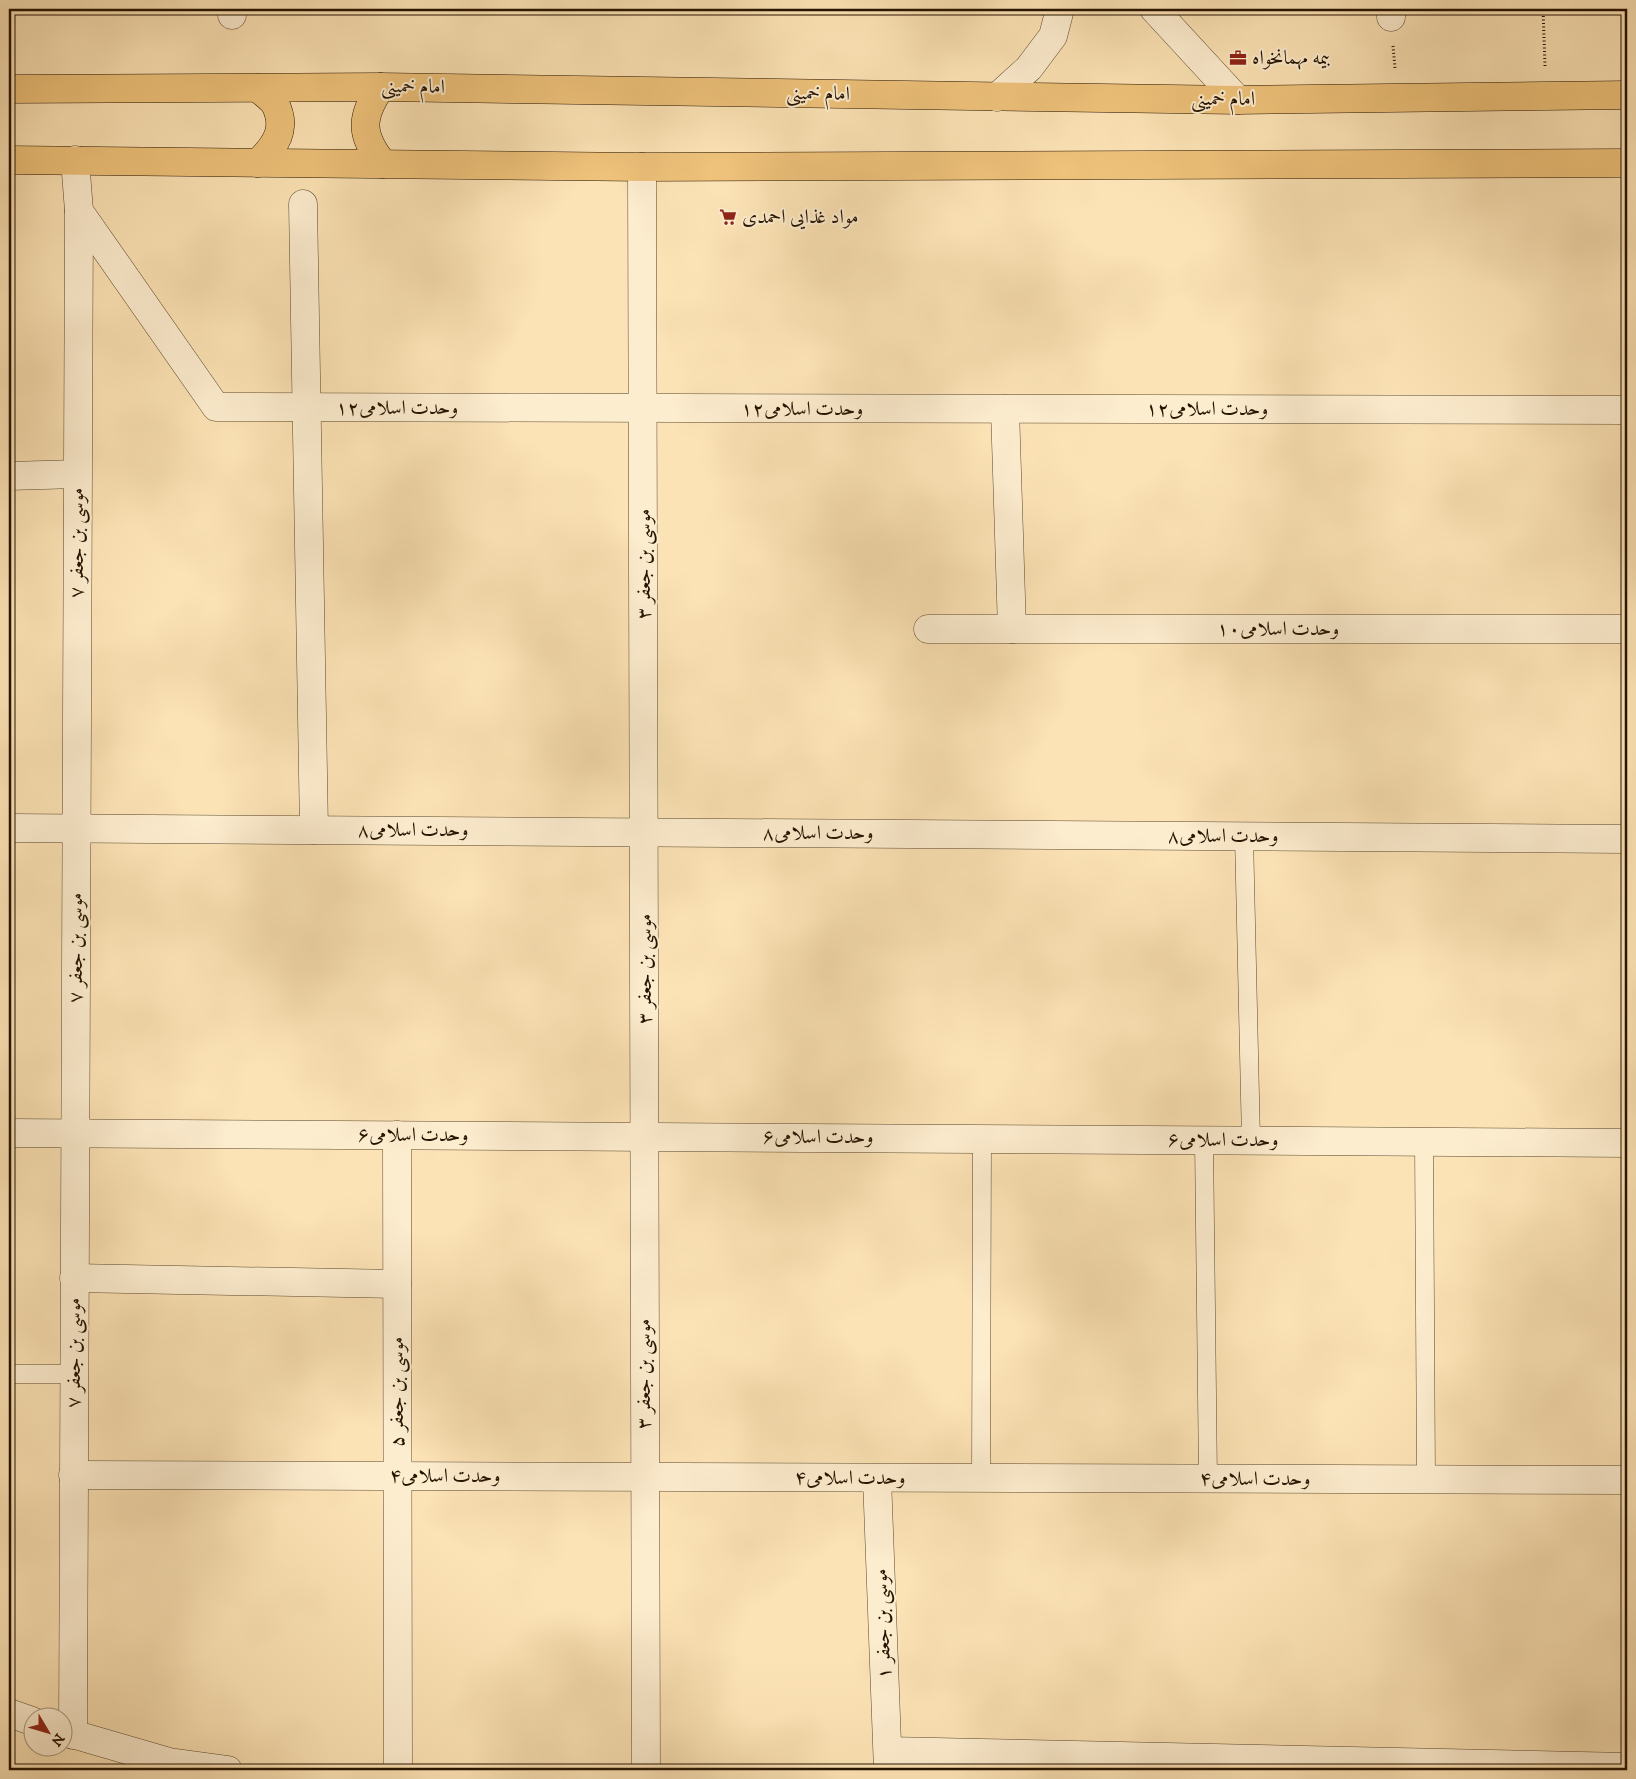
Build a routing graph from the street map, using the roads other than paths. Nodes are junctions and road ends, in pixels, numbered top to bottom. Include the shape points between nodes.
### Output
1 (1060, 9) edge
2 (1154, 9) edge
3 (381, 87) junction
4 (258, 88) junction
5 (9, 90) edge
6 (1627, 95) edge
7 (996, 97) junction
8 (1238, 100) junction
9 (9, 160) edge
10 (75, 160) junction
11 (258, 163) junction
12 (1627, 163) edge
13 (384, 164) junction
14 (642, 167) junction
15 (303, 204) dead end
16 (78, 211) junction
17 (307, 408) junction
18 (643, 408) junction
19 (1005, 409) junction
20 (1627, 410) edge
21 (77, 474) junction
22 (9, 476) edge
23 (928, 629) dead end
24 (1012, 629) junction
25 (1627, 629) edge
26 (9, 828) edge
27 (76, 828) junction
28 (314, 830) junction
29 (644, 832) junction
30 (1244, 836) junction
31 (1627, 839) edge
32 (9, 1133) edge
33 (76, 1133) junction
34 (397, 1135) junction
35 (645, 1136) junction
36 (982, 1138) junction
37 (1204, 1140) junction
38 (1251, 1140) junction
39 (1424, 1141) junction
40 (1627, 1143) edge
41 (74, 1278) junction
42 (397, 1284) junction
43 (9, 1374) edge
44 (74, 1374) junction
45 (73, 1475) junction
46 (397, 1476) junction
47 (644, 1477) junction
48 (878, 1478) junction
49 (981, 1478) junction
50 (1208, 1479) junction
51 (1426, 1480) junction
52 (1627, 1480) edge
53 (69, 1706) edge
54 (9, 1713) edge
55 (22, 1718) edge
56 (72, 1734) edge
57 (888, 1761) edge
58 (168, 1766) edge
59 (1627, 1767) edge
60 (228, 1770) edge
61 (398, 1770) edge
62 (646, 1770) edge

1 - 7 street via 1053,36 1029,68
2 - 8 street
3 - 4 main road, امام خمینی
3 - 7 main road, امام خمینی
3 - 13 main road via 369,105 365,126 370,147
4 - 5 main road, امام خمینی
4 - 11 main road via 274,104 281,125 275,147
6 - 8 main road, امام خمینی
7 - 8 main road, امام خمینی
9 - 10 main road
10 - 11 main road
10 - 16 street, موسی بن جعفر ۷
11 - 13 main road
12 - 14 main road
13 - 14 main road
14 - 18 street, موسی بن جعفر ۳
15 - 17 street
16 - 17 street, وحدت اسلامی۱۲ via 216,407
16 - 21 street, موسی بن جعفر ۷
17 - 18 street, وحدت اسلامی۱۲
17 - 28 street
18 - 19 street, وحدت اسلامی۱۲
18 - 29 street, موسی بن جعفر ۳
19 - 20 street, وحدت اسلامی۱۲
19 - 24 street
21 - 22 street
21 - 27 street, موسی بن جعفر ۷
23 - 24 street, وحدت اسلامی۱۰
24 - 25 street, وحدت اسلامی۱۰
26 - 27 street, وحدت اسلامی۸
27 - 28 street, وحدت اسلامی۸
27 - 33 street, موسی بن جعفر ۷
28 - 29 street, وحدت اسلامی۸
29 - 30 street, وحدت اسلامی۸
29 - 35 street, موسی بن جعفر ۳
30 - 31 street, وحدت اسلامی۸
30 - 38 lane
32 - 33 street, وحدت اسلامی۶
33 - 34 street, وحدت اسلامی۶
33 - 41 street, موسی بن جعفر ۷
34 - 35 street, وحدت اسلامی۶
34 - 42 street, موسی بن جعفر ۵
35 - 36 street, وحدت اسلامی۶
35 - 47 street, موسی بن جعفر ۳
36 - 37 street, وحدت اسلامی۶
36 - 49 lane
37 - 38 street, وحدت اسلامی۶
37 - 50 lane
38 - 39 street, وحدت اسلامی۶
39 - 40 street, وحدت اسلامی۶
39 - 51 lane
41 - 42 street
41 - 44 street, موسی بن جعفر ۷
42 - 46 street, موسی بن جعفر ۵
43 - 44 lane
44 - 45 street, موسی بن جعفر ۷
45 - 46 street, وحدت اسلامی۴
45 - 53 street, موسی بن جعفر ۷
46 - 47 street, وحدت اسلامی۴
46 - 61 street, موسی بن جعفر ۵
47 - 48 street, وحدت اسلامی۴
47 - 62 street, موسی بن جعفر ۳
48 - 49 street, وحدت اسلامی۴
48 - 57 street, موسی بن جعفر ۱
49 - 50 street, وحدت اسلامی۴
50 - 51 street, وحدت اسلامی۴
51 - 52 street, وحدت اسلامی۴
54 - 55 street
56 - 58 street
57 - 59 street
58 - 60 street

